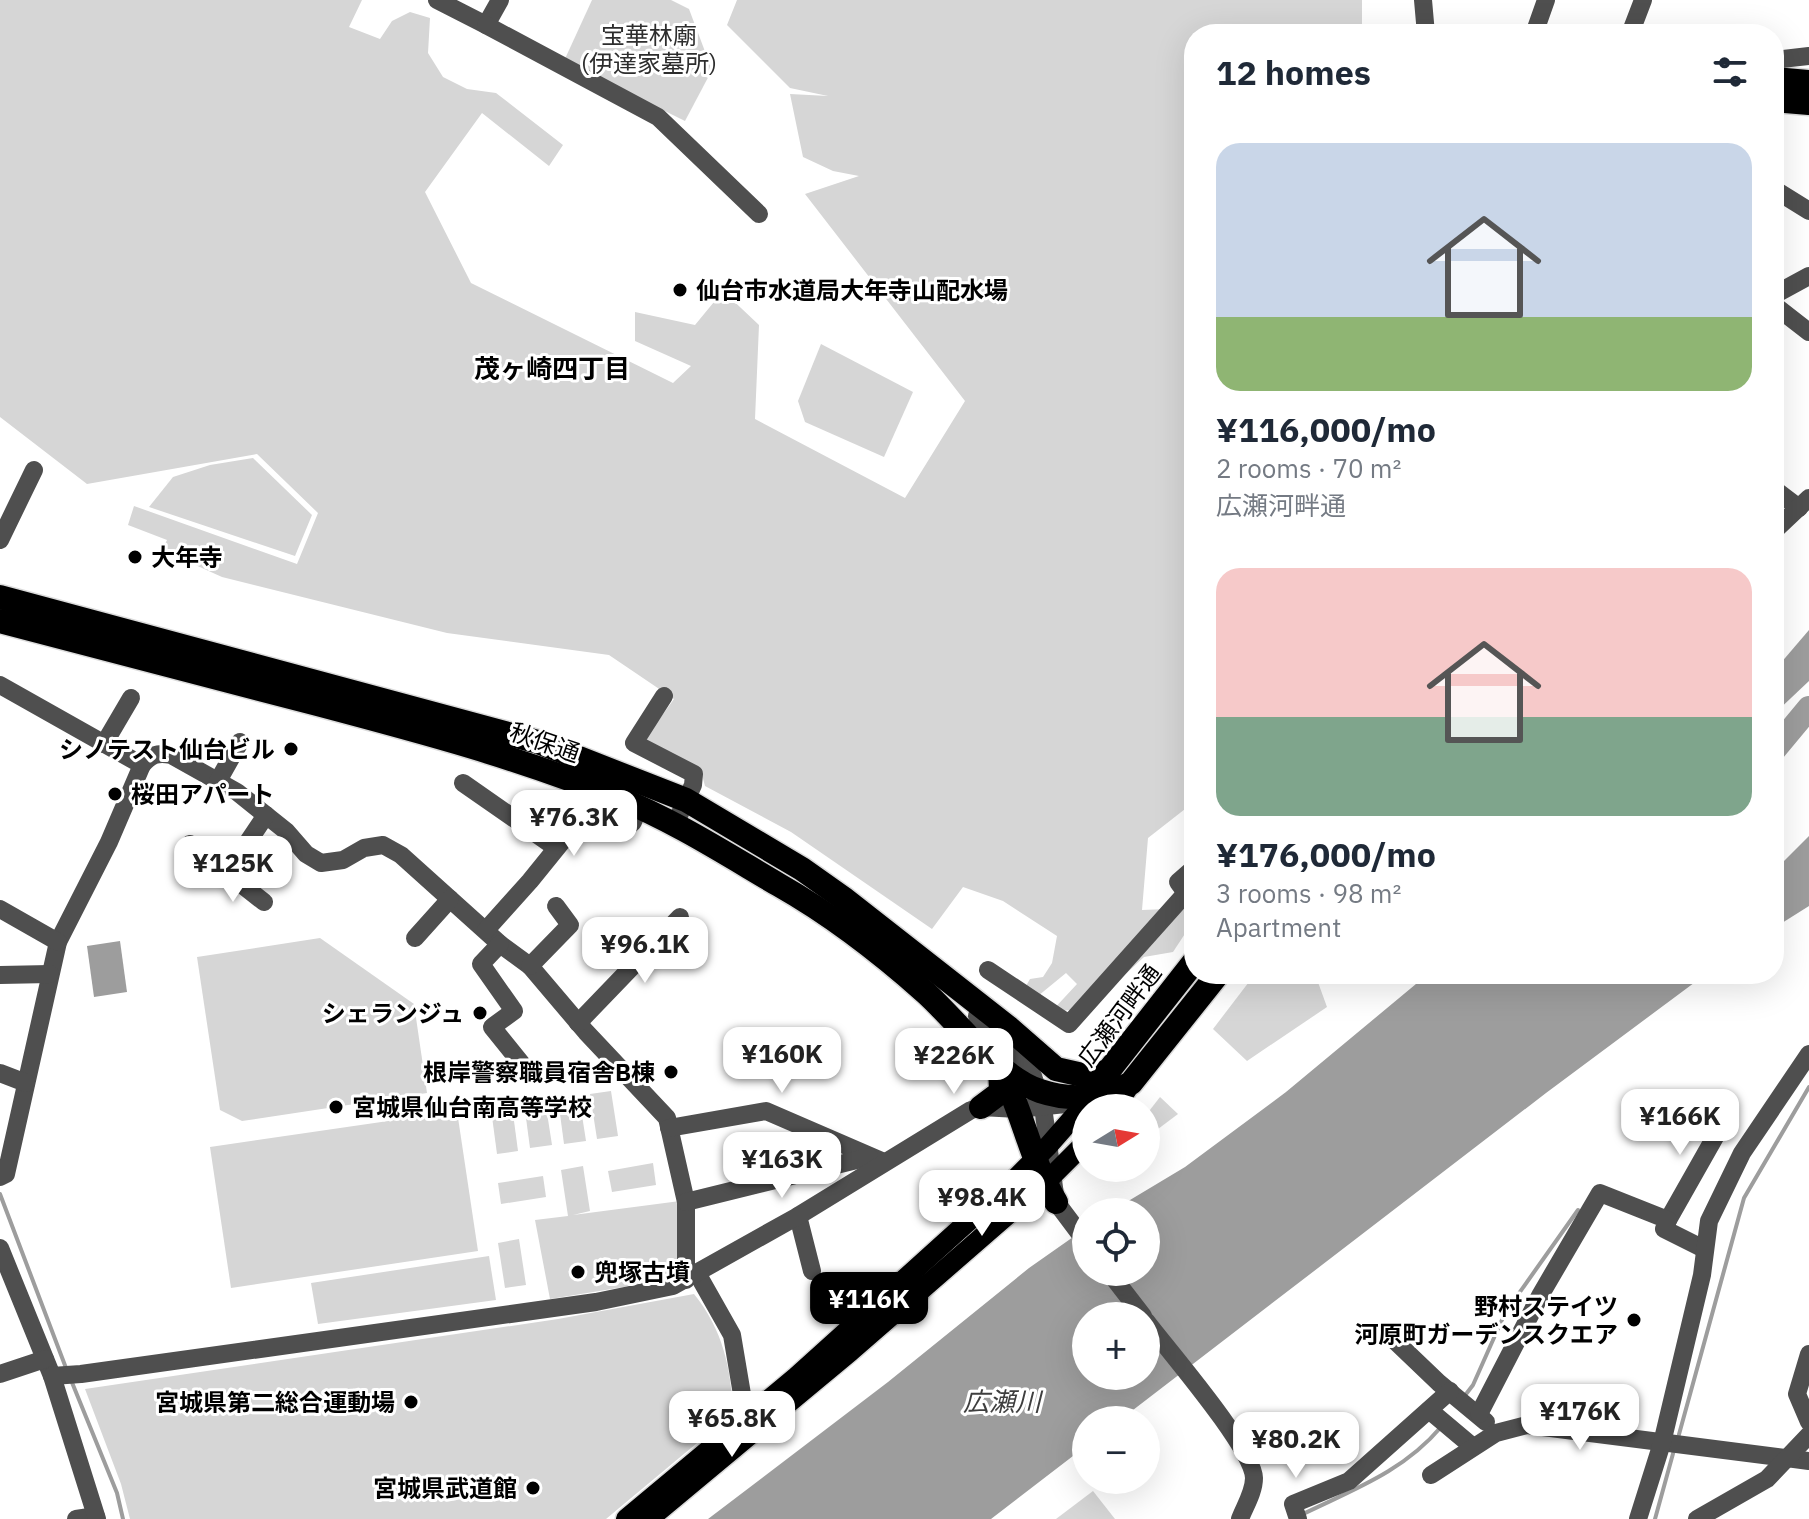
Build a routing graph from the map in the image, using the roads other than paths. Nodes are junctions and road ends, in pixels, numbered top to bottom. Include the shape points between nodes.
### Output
1 (437, 0) edge
2 (500, 0) edge
3 (1423, 0) edge
4 (1546, 0) edge
5 (1643, 0) edge
6 (1425, 24) edge
7 (1538, 24) edge
8 (1634, 24) edge
9 (486, 25) junction
10 (1809, 56) edge
11 (1784, 59) edge
12 (1784, 80) edge
13 (1809, 82) edge
14 (1784, 101) edge
15 (1809, 103) edge
16 (1784, 195) edge
17 (1809, 211) edge
18 (759, 214) dead end
19 (1809, 276) edge
20 (1784, 290) edge
21 (1784, 313) edge
22 (1809, 332) edge
23 (34, 470) dead end
24 (1784, 494) edge
25 (1804, 503) edge
26 (1784, 522) edge
27 (0, 540) edge
28 (0, 597) edge
29 (0, 621) edge
30 (0, 685) edge
31 (664, 696) dead end
32 (131, 698) dead end
33 (240, 742) dead end
34 (104, 744) junction
35 (142, 765) junction
36 (218, 781) junction
37 (463, 783) dead end
38 (686, 800) junction
39 (639, 807) junction
40 (266, 815) junction
41 (675, 824) junction
42 (190, 844) dead end
43 (555, 847) junction
44 (227, 873) junction
45 (1184, 897) edge
46 (450, 899) junction
47 (264, 902) dead end
48 (556, 906) dead end
49 (0, 909) edge
50 (680, 917) dead end
51 (486, 930) junction
52 (415, 938) dead end
53 (58, 942) junction
54 (500, 944) junction
55 (530, 966) junction
56 (988, 970) dead end
57 (50, 974) junction
58 (0, 975) edge
59 (1184, 975) edge
60 (1210, 984) edge
61 (955, 985) junction
62 (578, 1023) junction
63 (1006, 1052) junction
64 (1809, 1054) edge
65 (525, 1068) dead end
66 (1110, 1069) junction
67 (0, 1073) edge
68 (26, 1083) junction
69 (1131, 1083) junction
70 (1095, 1094) edge
71 (1106, 1094) edge
72 (1124, 1094) edge
73 (1072, 1097) edge
74 (1041, 1099) junction
75 (981, 1107) junction
76 (1018, 1109) junction
77 (1728, 1114) dead end
78 (669, 1128) junction
79 (1072, 1136) edge
80 (1072, 1156) edge
81 (876, 1160) junction
82 (0, 1177) edge
83 (1049, 1179) junction
84 (686, 1202) junction
85 (798, 1216) junction
86 (1072, 1218) edge
87 (1668, 1220) junction
88 (0, 1248) edge
89 (1704, 1249) junction
90 (812, 1271) dead end
91 (692, 1277) junction
92 (1120, 1286) edge
93 (1132, 1302) edge
94 (1160, 1339) edge
95 (1393, 1339) dead end
96 (1809, 1354) edge
97 (52, 1370) junction
98 (0, 1374) edge
99 (1453, 1394) junction
100 (1475, 1411) junction
101 (746, 1418) junction
102 (1442, 1420) junction
103 (1809, 1422) edge
104 (1496, 1433) junction
105 (1809, 1435) edge
106 (1665, 1443) junction
107 (1473, 1447) junction
108 (1788, 1458) junction
109 (1809, 1461) edge
110 (1431, 1475) dead end
111 (1296, 1514) edge
112 (96, 1517) edge
113 (76, 1519) edge
114 (626, 1519) edge
115 (649, 1519) edge
116 (1240, 1519) edge
117 (1638, 1519) edge
118 (1697, 1519) edge

1 - 9 street
2 - 9 street
3 - 6 street
4 - 7 street
5 - 8 street
9 - 18 street via 658,117
10 - 11 street
12 - 13 highway
14 - 15 highway
16 - 17 street
19 - 20 street
21 - 22 street
23 - 27 street
24 - 25 street
25 - 26 street
28 - 38 highway, 秋保通 via 538,742
29 - 39 highway, 秋保通 via 434,735 532,765
30 - 34 street
31 - 38 street via 634,743 694,774
32 - 34 street
33 - 36 street
34 - 35 street
35 - 36 street via 162,753
35 - 53 street
36 - 40 street
37 - 43 street
38 - 41 street
38 - 61 highway, 秋保通 via 802,869
39 - 41 highway, 秋保通
39 - 43 street via 621,833 581,818
40 - 44 street
40 - 46 street via 321,863 383,845
41 - 63 highway, 秋保通 via 786,888
42 - 44 street
43 - 51 street
44 - 47 street
45 - 56 street via 1069,1024
46 - 51 street
46 - 52 street
48 - 55 street via 570,925
49 - 53 street
50 - 62 street
51 - 54 street
53 - 57 street
54 - 55 street
54 - 65 street via 481,964 514,1011 492,1027
55 - 62 street
57 - 58 street
57 - 68 street
59 - 66 highway, 広瀬河畔通
60 - 69 highway
61 - 63 street
61 - 66 highway, 秋保通 via 1056,1069 1087,1076
62 - 78 street via 667,1118
63 - 74 highway, 秋保通
63 - 75 highway via 1001,1092
63 - 76 highway
64 - 89 street via 1742,1153 1709,1221
66 - 70 main road, 広瀬河畔通
67 - 68 street
68 - 82 street via 6,1174
69 - 71 highway, 秋保通
69 - 72 main road
73 - 74 highway, 秋保通
74 - 76 street
74 - 83 street
75 - 76 street
75 - 81 street
76 - 83 highway
77 - 87 street
78 - 81 street via 766,1111
78 - 84 street
79 - 83 main road, 広瀬河畔通
80 - 83 main road, 広瀬河畔通
81 - 84 street
81 - 85 street
83 - 86 street
83 - 101 main road, 広瀬河畔通
83 - 115 main road, 広瀬河畔通
84 - 91 street
85 - 90 street
85 - 91 street
87 - 89 street via 1664,1229
87 - 100 street via 1600,1193
88 - 97 street
89 - 106 street
91 - 97 street via 644,1294 596,1302 81,1374
91 - 101 street via 732,1335
92 - 93 street
94 - 116 street via 1245,1450 1254,1477
95 - 99 street
96 - 103 street via 1797,1394
97 - 98 street
97 - 112 street
99 - 100 street
99 - 102 street
100 - 104 street
101 - 114 main road, 広瀬河畔通
102 - 107 street
102 - 111 street via 1349,1481 1293,1504
104 - 106 street via 1536,1425
104 - 107 street
105 - 108 street
106 - 108 street
106 - 117 street
107 - 110 street
108 - 109 street
108 - 118 street via 1767,1479
112 - 113 street

